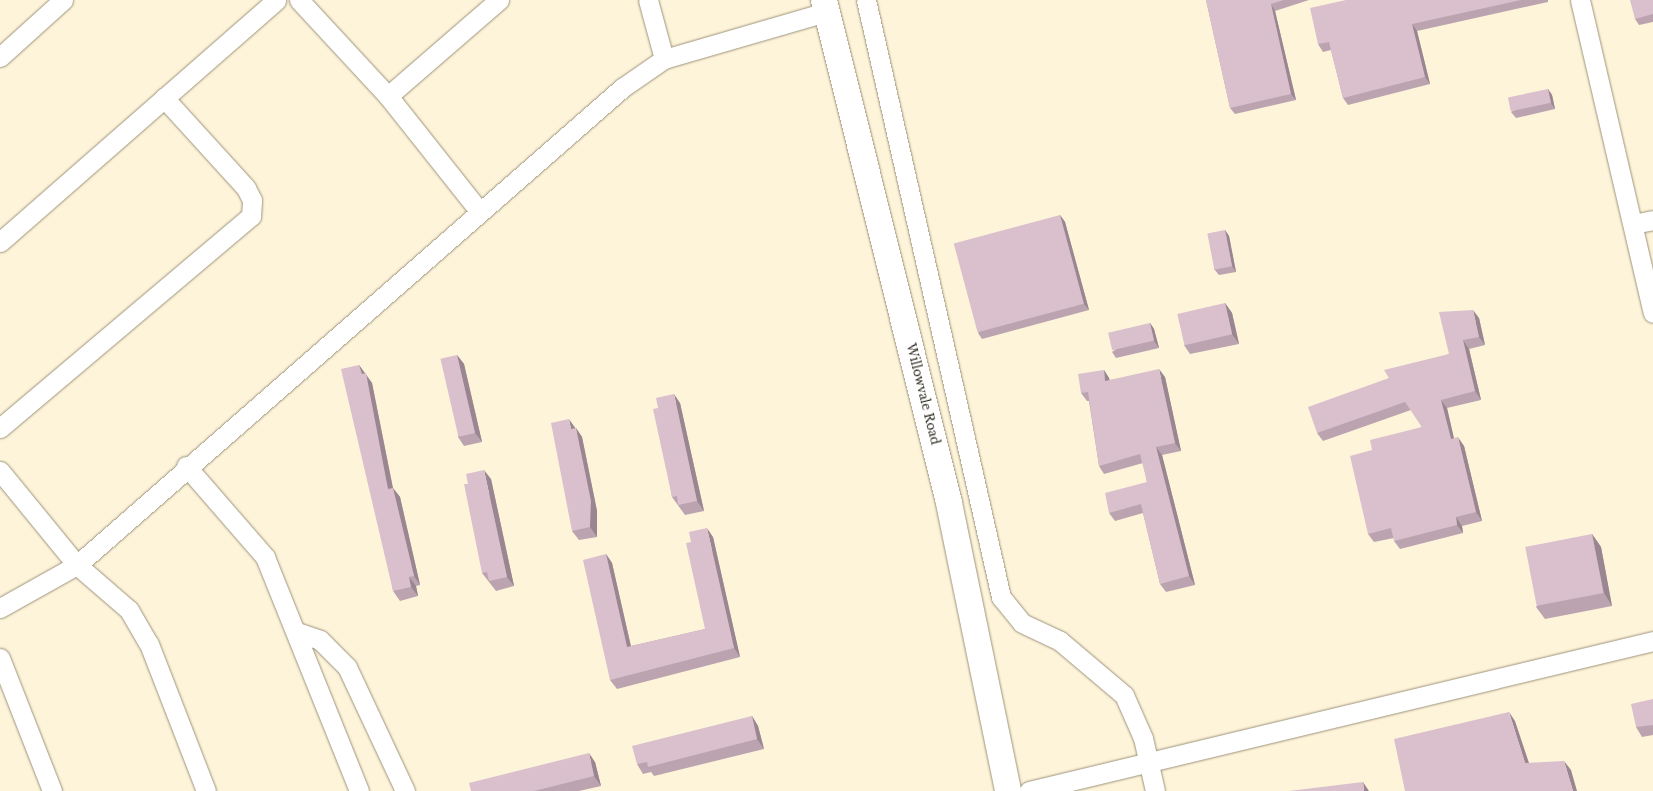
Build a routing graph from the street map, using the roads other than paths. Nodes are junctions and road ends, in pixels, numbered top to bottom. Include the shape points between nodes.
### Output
1 (63, 0) edge
2 (276, 0) edge
3 (299, 0) edge
4 (499, 0) edge
5 (648, 0) edge
6 (866, 0) edge
7 (1580, 0) edge
8 (825, 6) edge
9 (0, 57) edge
10 (664, 59) junction
11 (388, 96) junction
12 (164, 98) junction
13 (478, 211) junction
14 (1653, 220) edge
15 (1633, 224) junction
16 (0, 242) edge
17 (1653, 313) edge
18 (0, 428) edge
19 (186, 466) junction
20 (0, 471) edge
21 (77, 565) junction
22 (0, 608) edge
23 (297, 632) junction
24 (1653, 641) edge
25 (0, 658) edge
26 (1150, 761) junction
27 (52, 791) edge
28 (206, 791) edge
29 (359, 791) edge
30 (405, 791) edge
31 (1008, 791) edge
32 (1029, 791) edge
33 (1155, 791) edge

1 - 9 street
2 - 12 street
3 - 11 street
4 - 11 street
5 - 10 street
6 - 26 street via 1001,597 1022,623 1060,641 1124,695
7 - 15 street
8 - 10 street
8 - 31 main road, Willowvale Road via 949,503
10 - 13 street via 622,88
11 - 13 street
12 - 16 street
12 - 18 street via 246,188 252,200 251,216
13 - 19 street
14 - 15 street
15 - 17 street
19 - 21 street
19 - 23 street via 258,543
20 - 21 street
21 - 22 street
21 - 28 street via 124,602 149,644
23 - 29 street
23 - 30 street via 320,640 347,667
24 - 26 street
25 - 27 street
26 - 32 street
26 - 33 street

